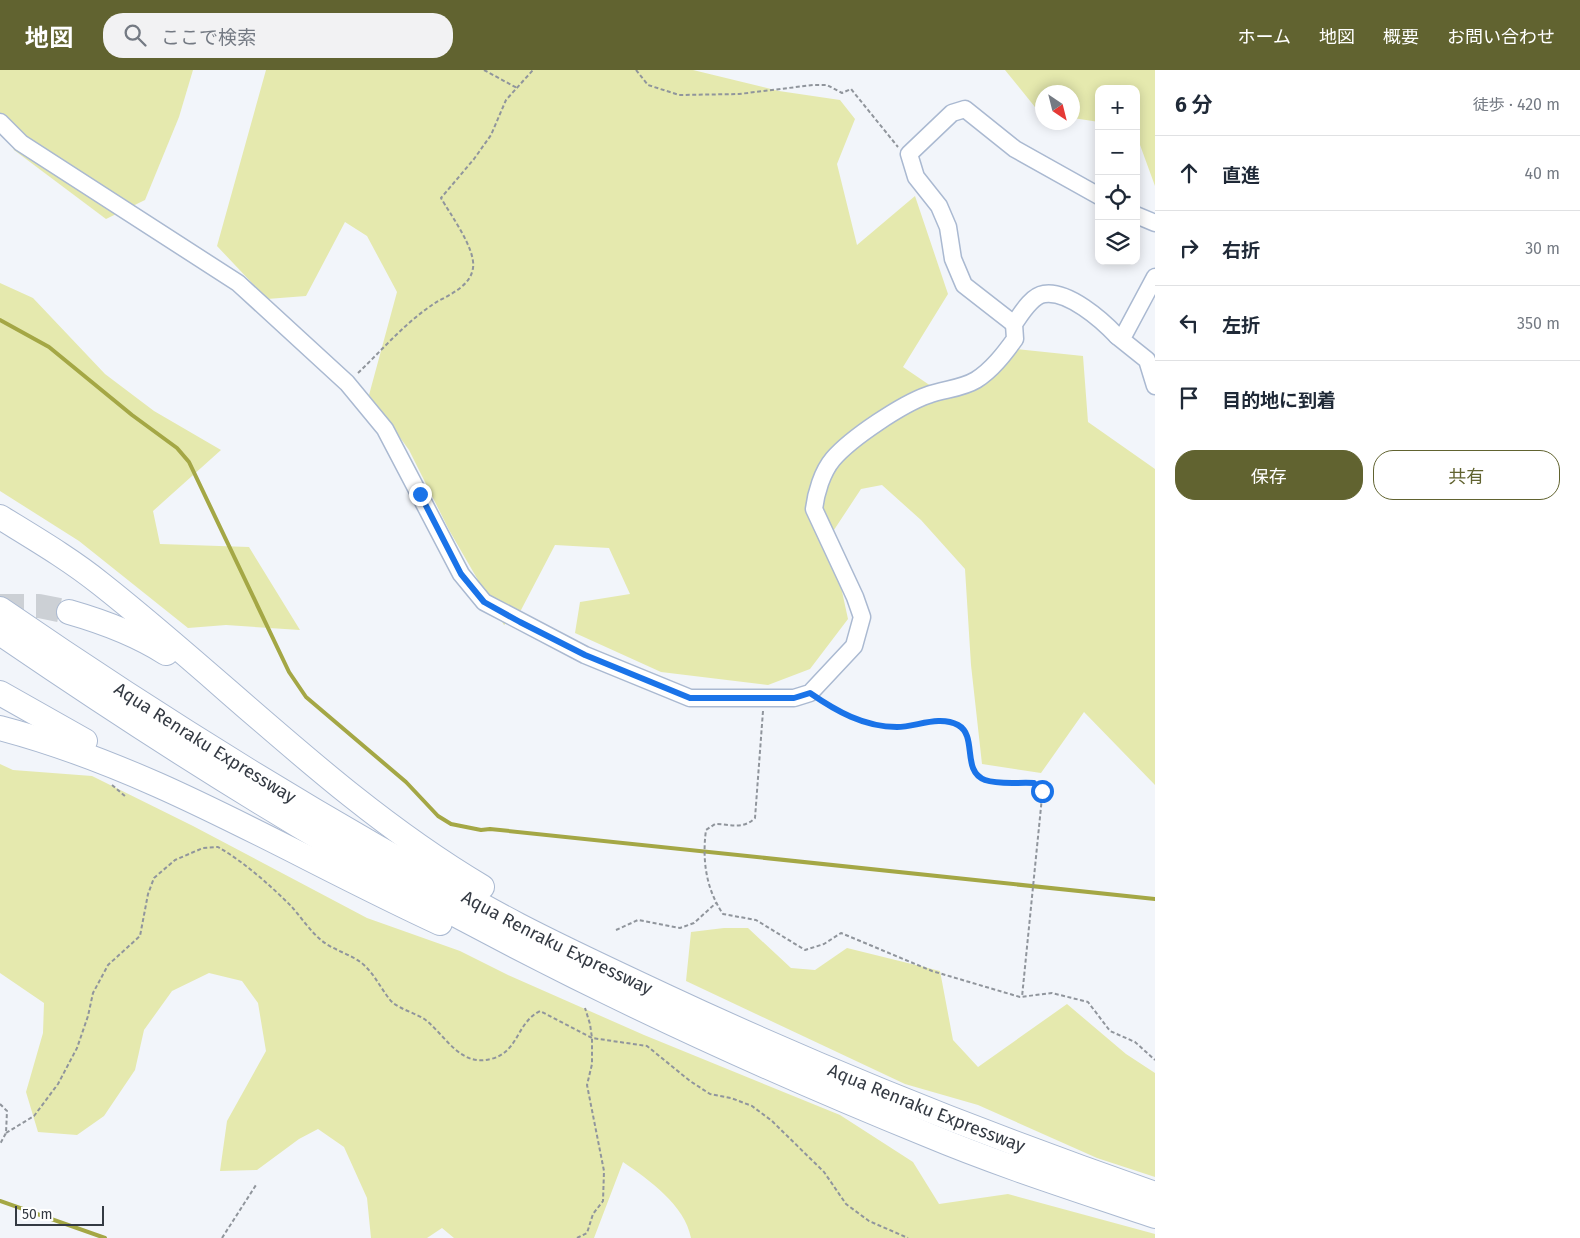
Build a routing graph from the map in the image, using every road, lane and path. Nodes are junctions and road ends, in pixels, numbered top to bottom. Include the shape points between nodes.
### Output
1 (484, 70) edge
2 (533, 70) edge
3 (636, 70) edge
4 (517, 88) junction
5 (0, 122) edge
6 (909, 154) junction
7 (1095, 194) edge
8 (1140, 217) edge
9 (1155, 223) edge
10 (1155, 277) edge
11 (1014, 324) junction
12 (1117, 336) junction
13 (347, 383) junction
14 (1155, 386) edge
15 (0, 517) edge
16 (0, 609) edge
17 (69, 612) tunnel mouth
18 (0, 633) edge
19 (0, 693) edge
20 (810, 693) junction
21 (764, 699) junction
22 (246, 706) junction
23 (0, 728) edge
24 (178, 793) junction
25 (716, 904) junction
26 (616, 930) dead end
27 (630, 991) junction
28 (1022, 997) junction
29 (585, 1008) dead end
30 (592, 1038) junction
31 (768, 1055) junction
32 (1155, 1060) edge
33 (0, 1104) edge
34 (6, 1133) junction
35 (0, 1144) edge
36 (256, 1185) dead end
37 (1155, 1194) edge
38 (1155, 1216) edge
39 (222, 1238) edge
40 (577, 1238) edge
41 (908, 1238) edge

1 - 4 path
2 - 4 path
3 - 6 path via 648,85 679,95 739,94 813,85 826,85 842,93 851,89 893,144
4 - 13 path via 506,100 490,135 474,159 441,198 470,249 473,267 465,285 401,330
5 - 13 street via 21,143 238,283
6 - 7 street via 952,113 965,110 1015,150
6 - 11 street via 916,177 939,206 948,226 953,259 964,285
8 - 9 street
10 - 12 street via 1125,333
11 - 12 street via 1034,299 1044,294 1064,298 1088,309
11 - 20 street via 1015,339 987,372 974,381 928,395 903,407 832,460 816,493 814,509 862,617 854,646
12 - 14 street via 1146,360
13 - 21 street via 385,429 461,574 484,602 585,655 690,698
15 - 22 highway via 100,582
16 - 27 highway, Aqua Renraku Expressway via 158,716 309,808
17 - 22 highway via 143,639
18 - 27 highway, Aqua Renraku Expressway via 148,733 411,890
19 - 24 highway via 68,733 148,772
20 - 21 street via 794,698
20 - 28 path via 849,717 883,726 899,727 933,721 956,724 968,737 972,766 978,776 987,780 1040,786 1042,797
21 - 25 path via 754,818 749,824 715,824 706,830 706,875
22 - 31 highway via 347,793 453,870 524,912 704,1006
23 - 24 highway via 50,741
24 - 31 highway via 427,917 505,952 609,1008
25 - 26 path via 694,923 680,928 638,920
25 - 28 path via 722,914 756,920 805,950 824,944 841,933 932,971
27 - 31 highway, Aqua Renraku Expressway
28 - 32 path via 1052,993 1088,1002 1110,1031 1135,1042
29 - 30 path
30 - 34 path via 540,1011 529,1017 512,1047 504,1054 474,1061 458,1053 426,1020 392,1002 375,975 362,963 320,939 290,906 244,865 218,847 203,848 174,860 154,878 140,936 108,966 93,992 77,1048 58,1084 34,1116
30 - 40 path via 592,1064 587,1084 604,1172 603,1201 593,1214 587,1233
30 - 41 path via 647,1046 710,1094 752,1106 824,1172 846,1204 869,1221
31 - 37 highway, Aqua Renraku Expressway
31 - 38 highway, Aqua Renraku Expressway via 930,1136
33 - 34 path via 7,1112
34 - 35 path
36 - 39 path

